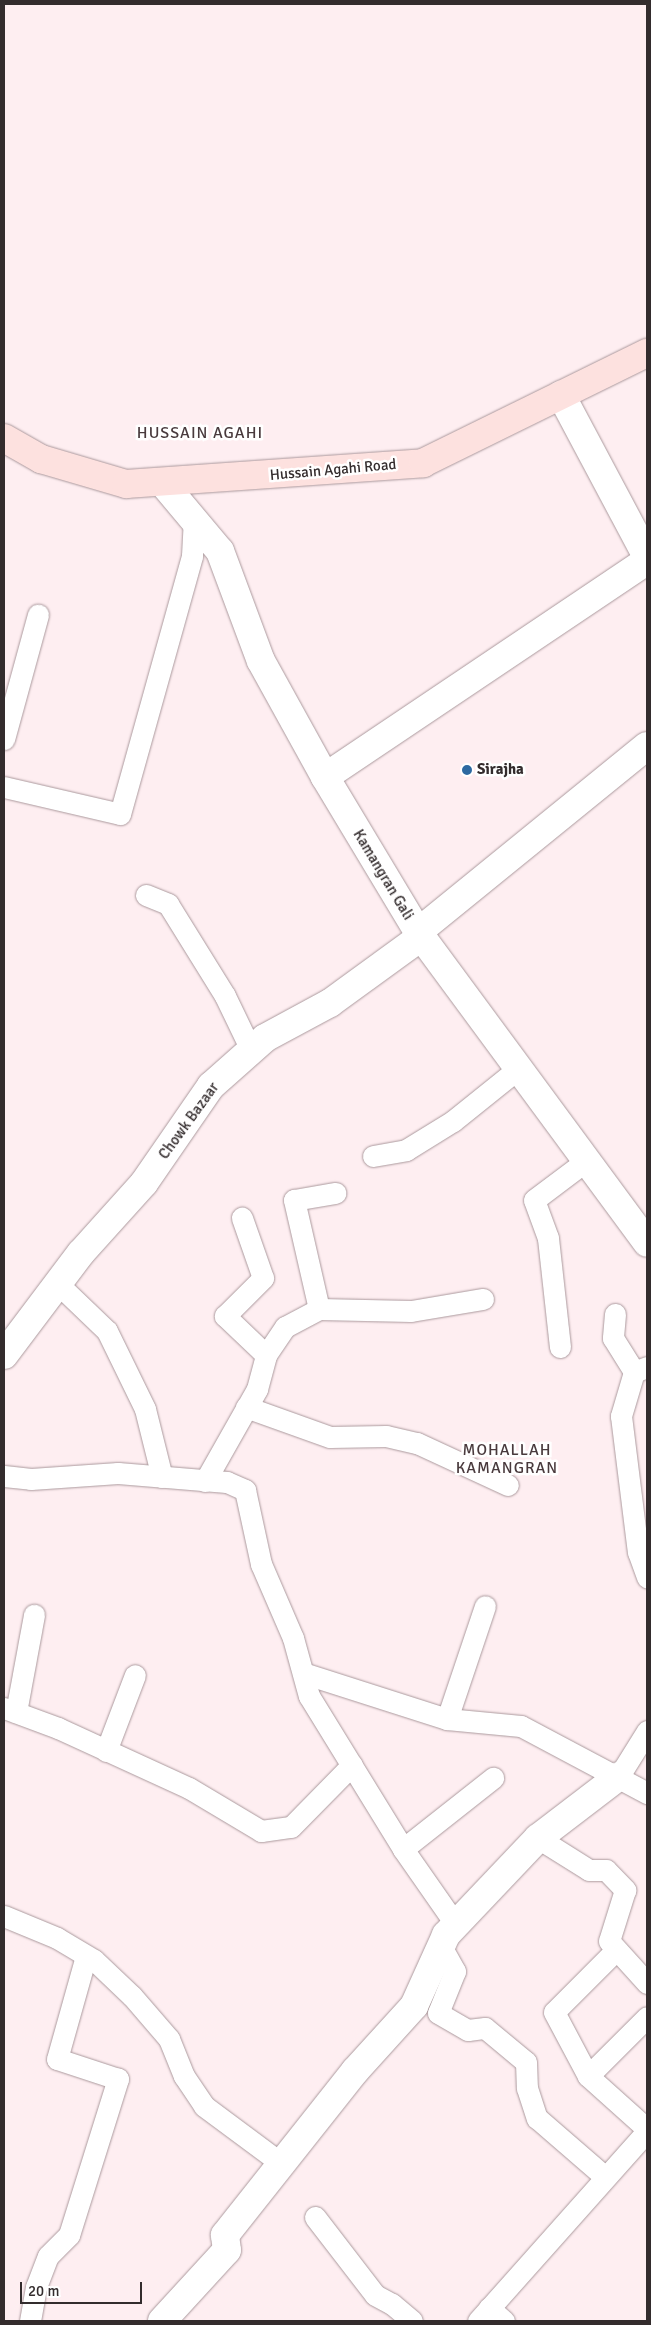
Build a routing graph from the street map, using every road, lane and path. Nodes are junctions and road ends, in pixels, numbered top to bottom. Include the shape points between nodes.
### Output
1 (647, 353) edge
2 (561, 395) junction
3 (4, 438) edge
4 (162, 482) junction
5 (194, 521) junction
6 (647, 559) edge
7 (38, 615) dead end
8 (4, 739) edge
9 (647, 746) edge
10 (324, 776) junction
11 (4, 787) edge
12 (146, 895) dead end
13 (420, 935) junction
14 (251, 1050) junction
15 (519, 1068) junction
16 (374, 1156) dead end
17 (587, 1160) junction
18 (335, 1192) dead end
19 (242, 1218) dead end
20 (647, 1243) edge
21 (57, 1283) junction
22 (482, 1299) dead end
23 (318, 1309) junction
24 (615, 1314) dead end
25 (560, 1347) dead end
26 (4, 1355) edge
27 (266, 1355) junction
28 (641, 1369) edge
29 (246, 1407) junction
30 (4, 1476) edge
31 (162, 1477) junction
32 (205, 1481) junction
33 (508, 1485) dead end
34 (647, 1577) edge
35 (485, 1606) dead end
36 (34, 1615) dead end
37 (302, 1673) junction
38 (135, 1675) dead end
39 (10, 1710) edge
40 (447, 1719) junction
41 (647, 1731) edge
42 (106, 1751) junction
43 (352, 1765) junction
44 (619, 1776) junction
45 (493, 1778) dead end
46 (647, 1793) edge
47 (538, 1838) junction
48 (403, 1850) junction
49 (4, 1916) edge
50 (449, 1936) junction
51 (615, 1951) junction
52 (86, 1956) junction
53 (647, 1983) edge
54 (647, 2017) edge
55 (588, 2076) junction
56 (647, 2130) edge
57 (282, 2164) junction
58 (604, 2176) junction
59 (315, 2217) dead end
60 (490, 2317) edge
61 (30, 2321) edge
62 (162, 2321) edge
63 (412, 2321) edge

1 - 2 main road, Hussain Agahi Road
2 - 4 main road, Hussain Agahi Road via 423,463
2 - 6 street
3 - 4 main road, Hussain Agahi Road via 41,459 126,484
4 - 5 street, Kamangran Gali
5 - 10 street, Kamangran Gali via 220,551 261,661
5 - 11 lane via 192,556 120,814
6 - 10 street
7 - 8 lane
9 - 13 street, Chowk Bazaar
10 - 13 street, Kamangran Gali
12 - 14 lane via 168,904 225,996
13 - 14 street, Chowk Bazaar via 330,1003 265,1038
13 - 15 street, Kamangran Gali
14 - 21 street, Chowk Bazaar via 212,1086 144,1183
15 - 16 lane via 437,1131 406,1150
15 - 17 street, Kamangran Gali
17 - 20 street, Kamangran Gali
17 - 25 lane via 534,1200 548,1238
18 - 23 lane via 294,1200
19 - 27 lane via 264,1278 226,1316
21 - 26 street, Chowk Bazaar
21 - 31 lane via 107,1331 145,1409
22 - 23 lane via 411,1311
23 - 27 lane via 285,1328
24 - 28 lane via 613,1338
27 - 29 lane via 257,1389
28 - 34 lane via 620,1416 638,1552
29 - 32 lane
29 - 33 lane via 330,1436 386,1436 417,1443
30 - 31 lane via 31,1479 118,1473
31 - 32 lane
32 - 37 lane via 227,1482 245,1490 261,1564 293,1638
35 - 40 lane
36 - 39 lane
37 - 40 lane
37 - 43 lane via 309,1696
38 - 42 lane
39 - 42 lane
40 - 44 lane via 521,1726
41 - 44 lane
42 - 43 lane via 189,1788 261,1831 290,1827
43 - 48 lane
44 - 46 lane
44 - 47 street
45 - 48 lane
47 - 50 street
47 - 51 lane via 589,1870 606,1870 624,1890 609,1941
48 - 50 lane
49 - 52 lane via 57,1938
50 - 57 street via 414,2006 355,2071
50 - 58 lane via 455,1971 438,2013 468,2030 485,2028 526,2062 527,2088 537,2118
51 - 53 lane
51 - 55 lane via 554,2012
52 - 57 lane via 132,1996 169,2039 184,2076 204,2106
52 - 61 lane via 57,2059 118,2079 69,2235 48,2256 36,2287
54 - 55 lane
55 - 56 lane
56 - 58 lane
57 - 62 street via 226,2235 227,2250
58 - 60 lane
59 - 63 lane via 374,2295 392,2304

